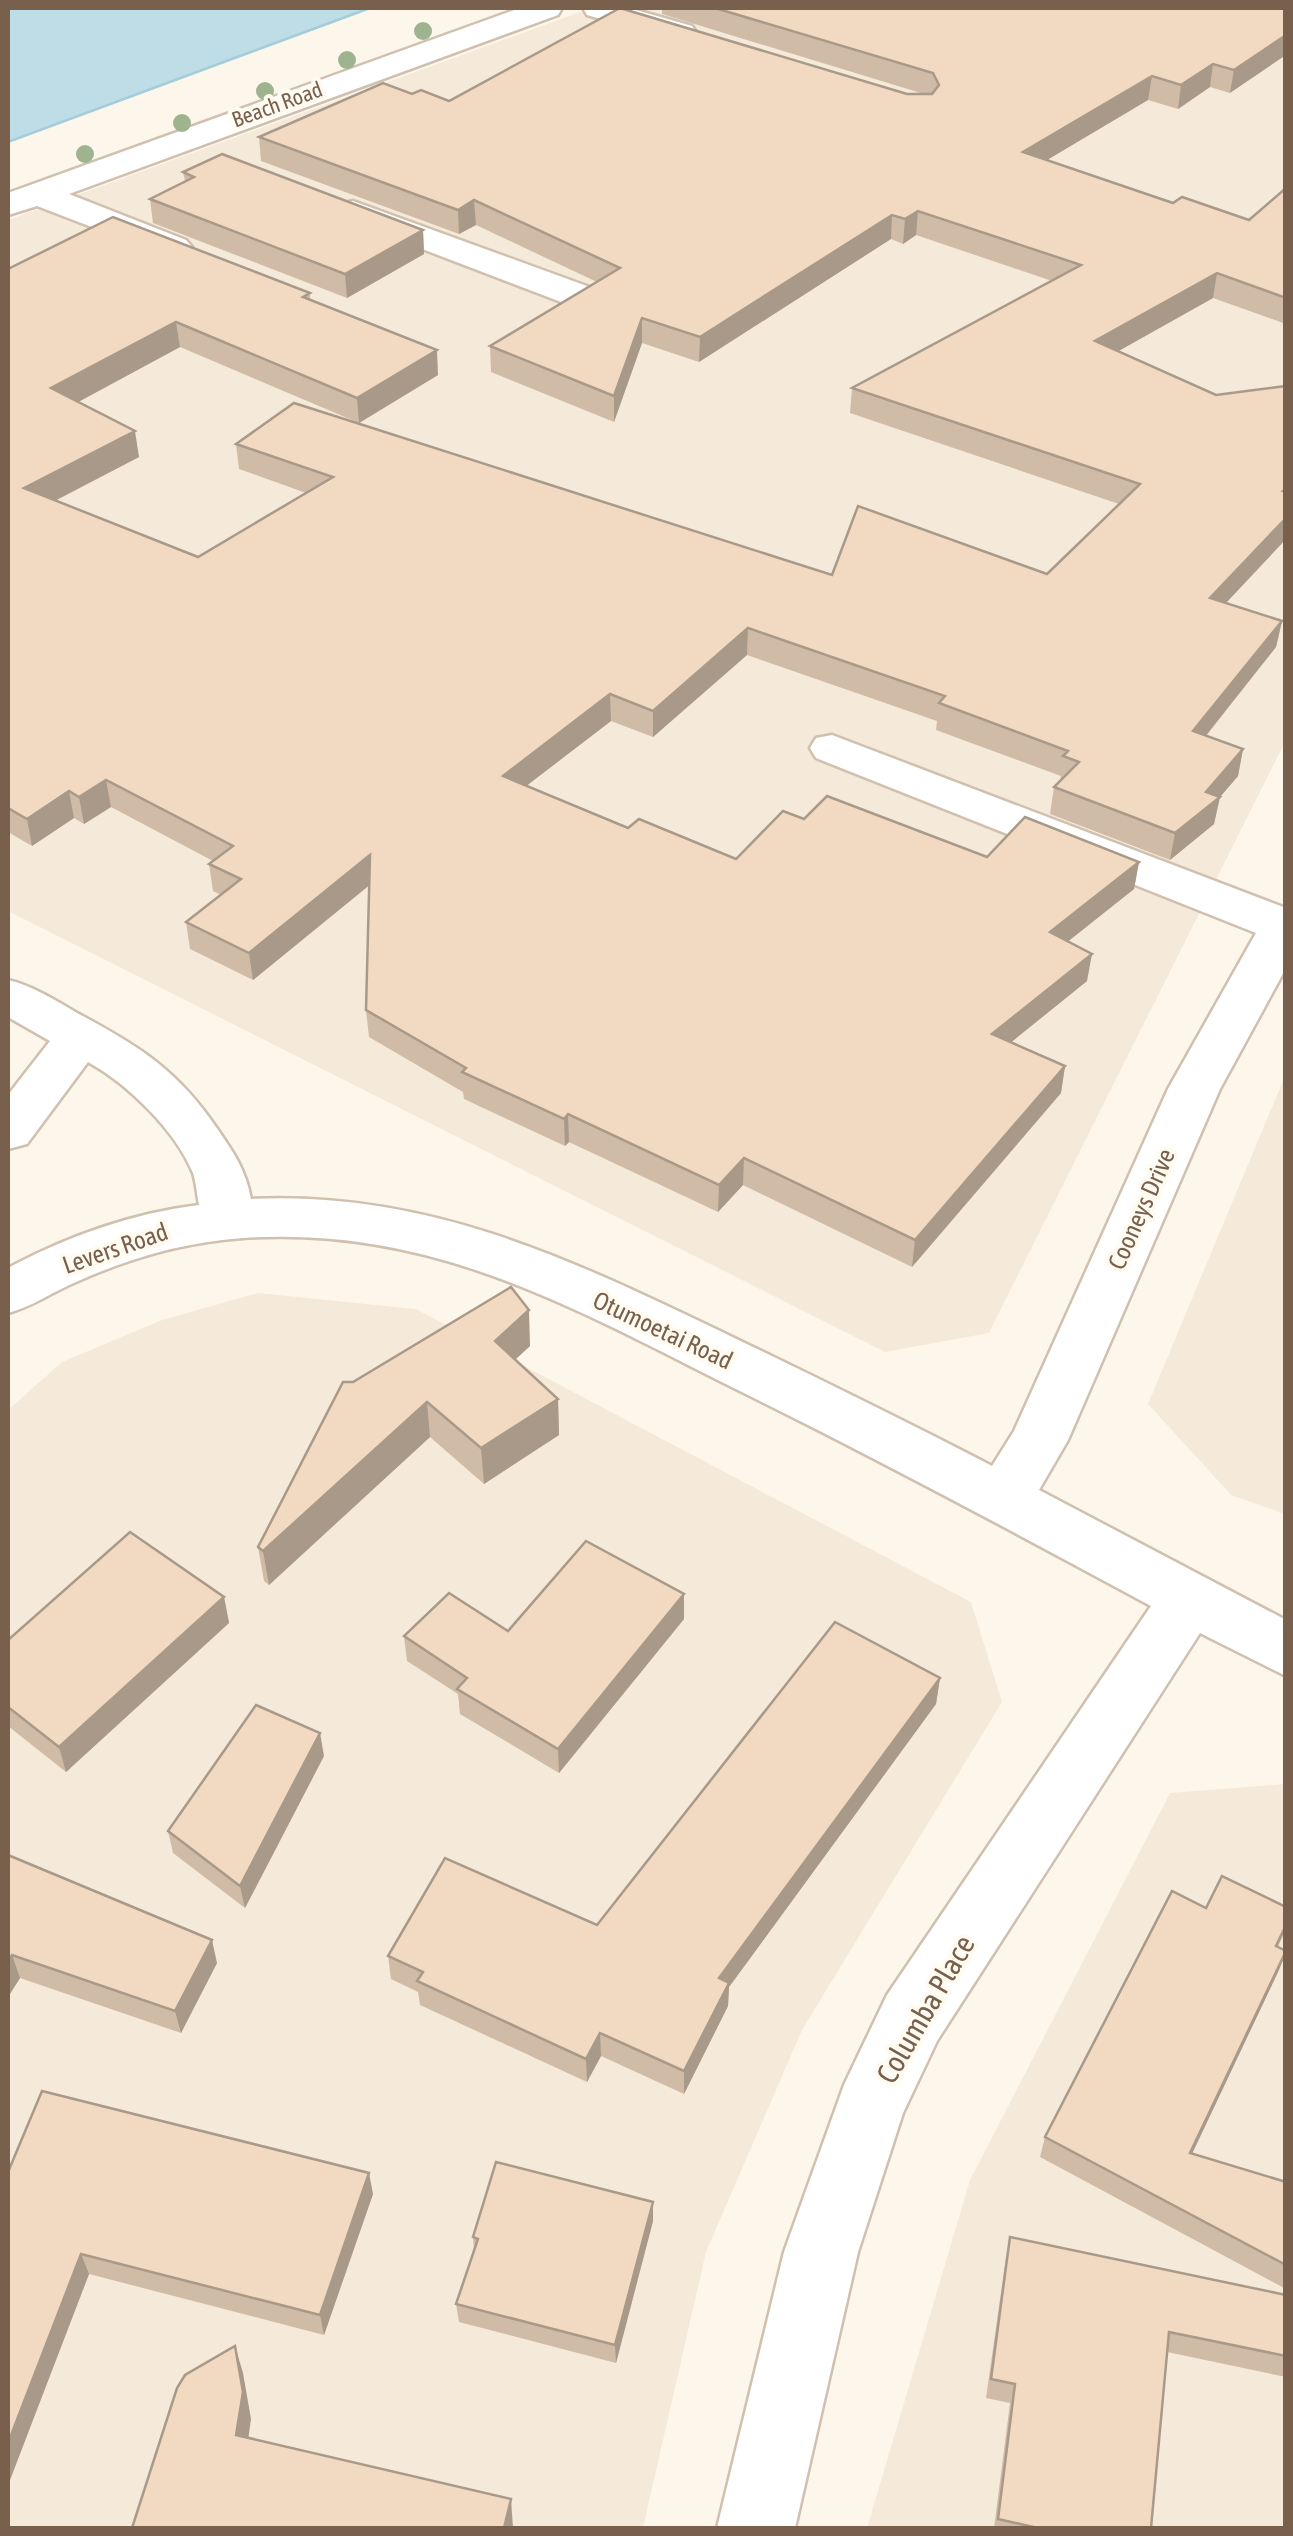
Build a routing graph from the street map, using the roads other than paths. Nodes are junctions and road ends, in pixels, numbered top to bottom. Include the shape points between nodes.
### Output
1 (547, 8) edge
2 (598, 8) edge
3 (710, 43) edge
4 (172, 143) junction
5 (228, 164) edge
6 (22, 199) edge
7 (322, 199) edge
8 (200, 258) edge
9 (582, 296) edge
10 (832, 748) dead end
11 (1285, 924) edge
12 (8, 996) edge
13 (82, 1036) junction
14 (8, 1131) edge
15 (228, 1218) junction
16 (8, 1293) edge
17 (1003, 1497) junction
18 (1190, 1598) junction
19 (1286, 1650) edge
20 (756, 2528) edge

1 - 4 street, Beach Road
2 - 3 street
4 - 5 street
4 - 6 street, Beach Road
6 - 8 street
7 - 9 street
10 - 11 street
11 - 17 street, Cooneys Drive via 1194,1089 1037,1443
12 - 13 street
13 - 14 street
13 - 15 street via 145,1076 178,1110 220,1171
15 - 16 street, Levers Road via 112,1246
15 - 17 street, Otumoetai Road via 317,1216 444,1236 664,1329
17 - 18 street, Otumoetai Road
18 - 19 street, Otumoetai Road
18 - 20 street, Columba Place via 912,2018 868,2109 820,2252

